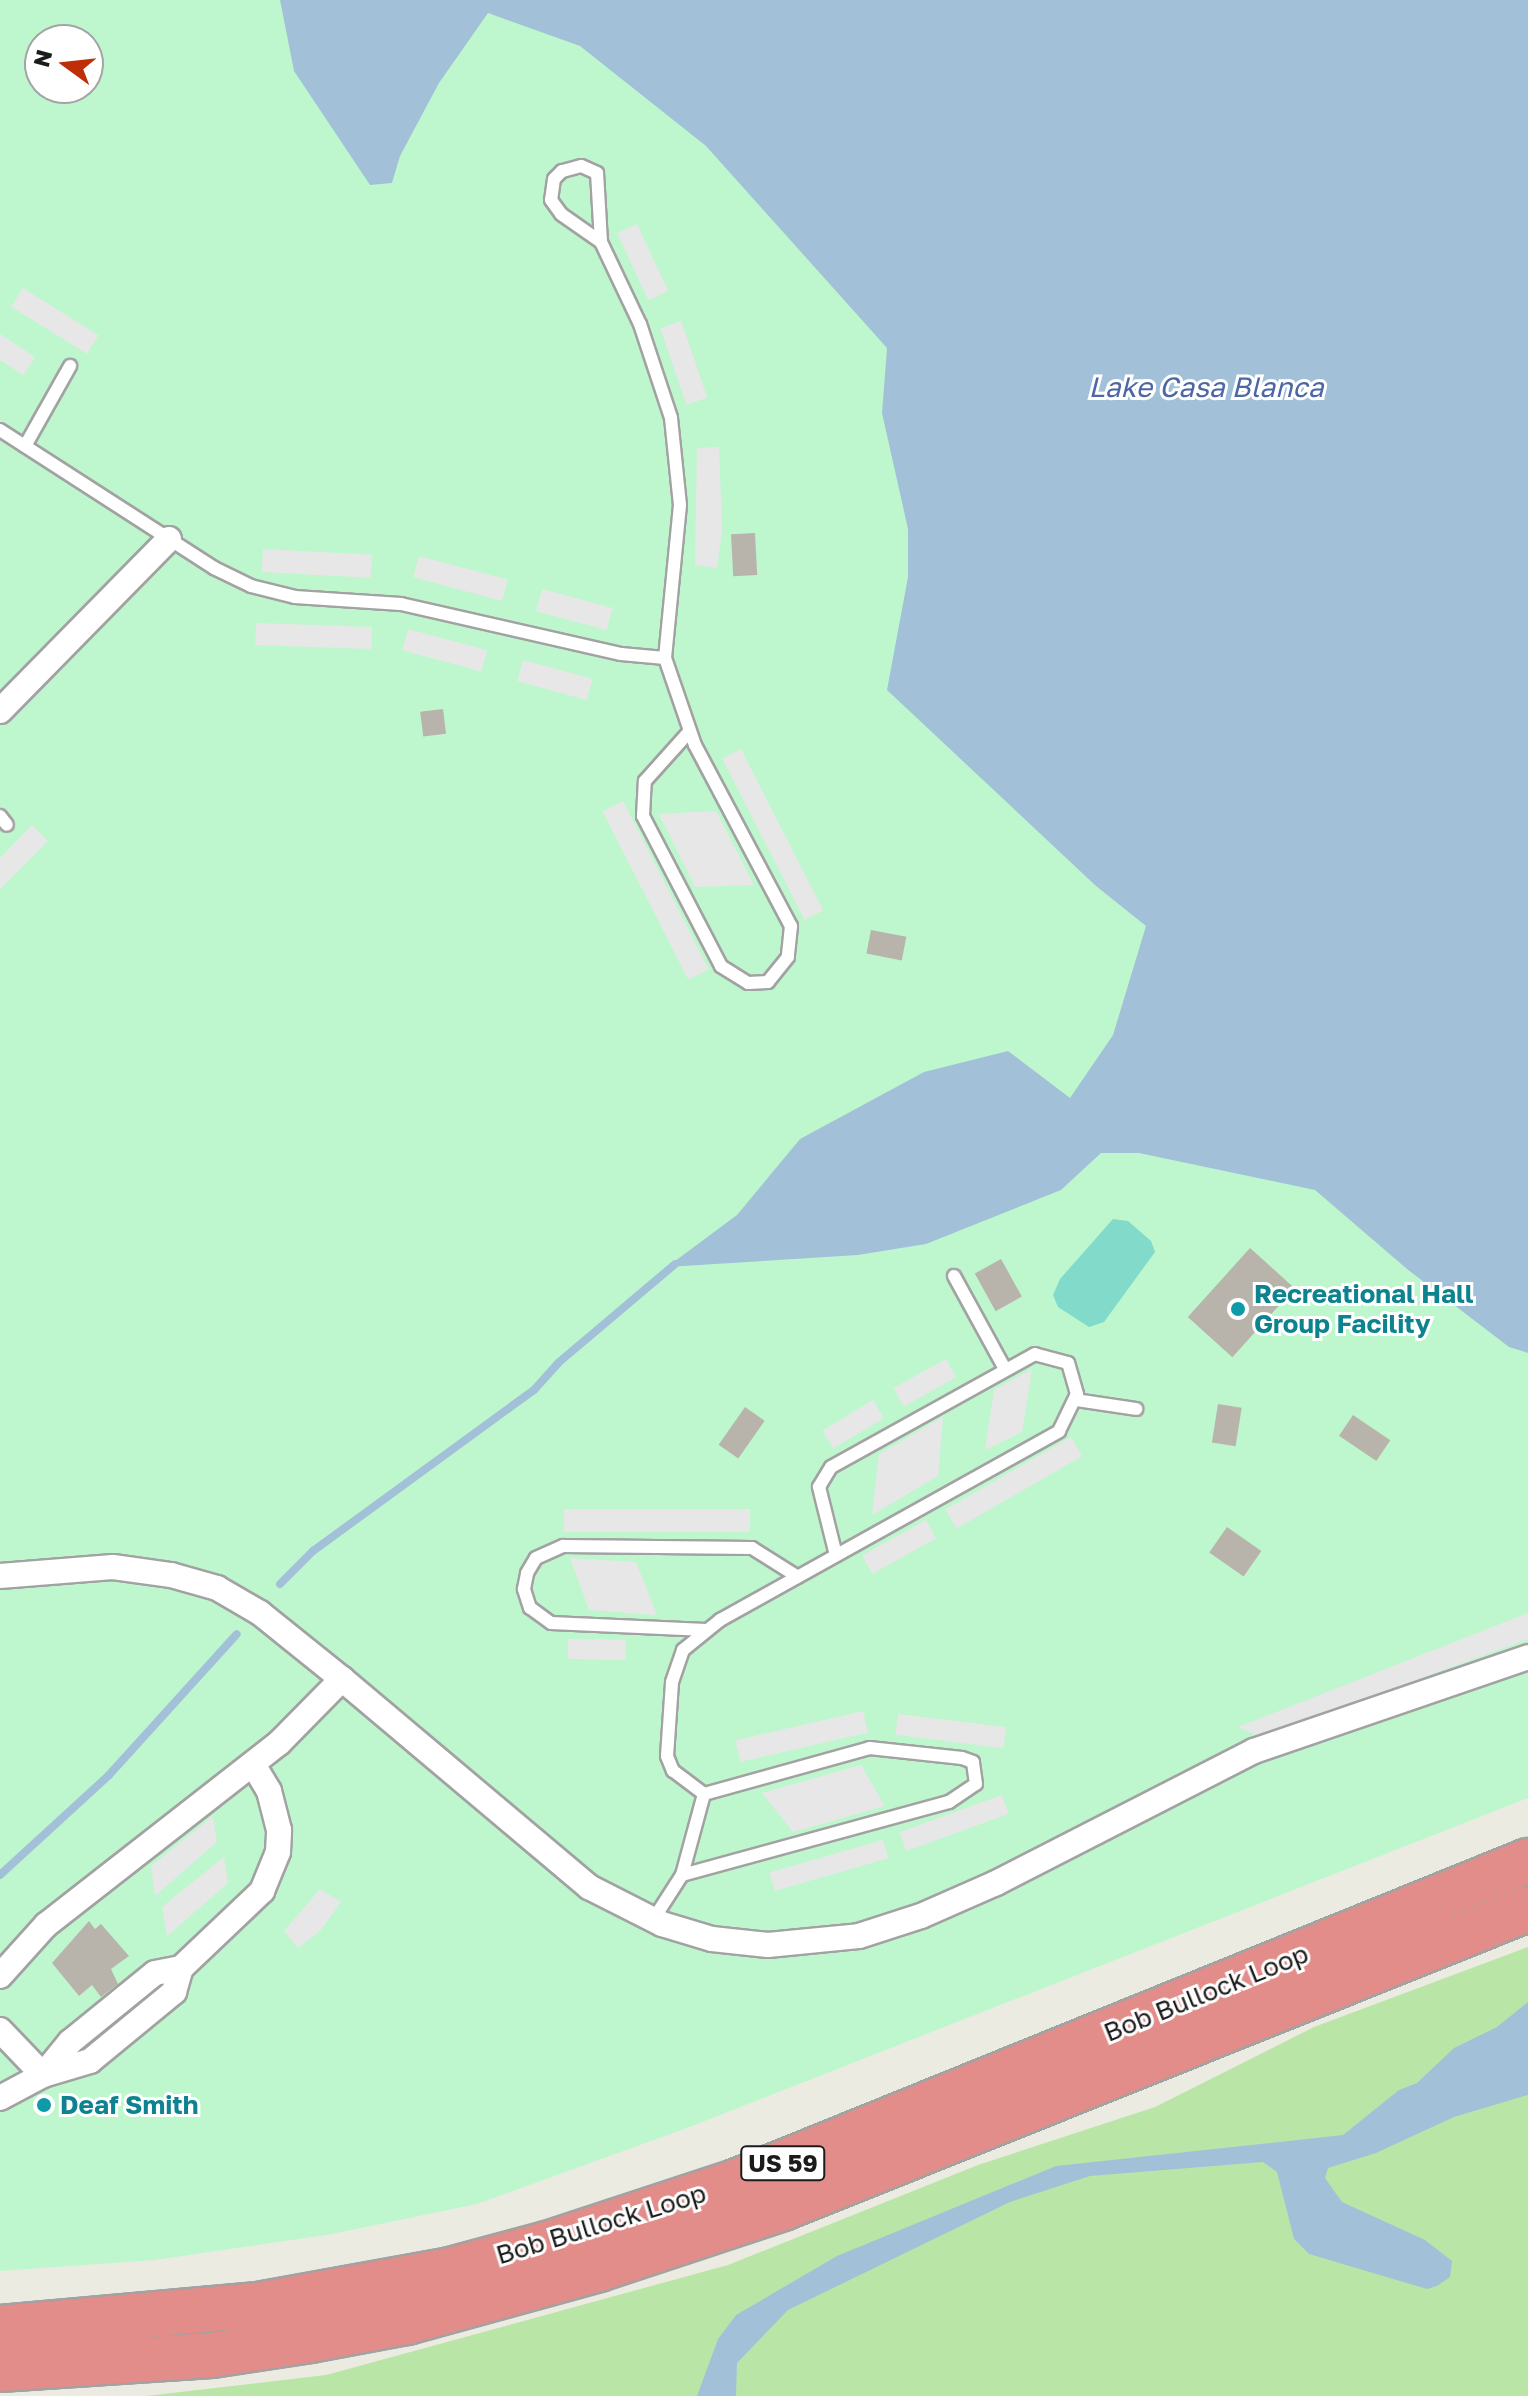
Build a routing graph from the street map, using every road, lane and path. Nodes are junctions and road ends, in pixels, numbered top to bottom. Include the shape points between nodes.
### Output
1 (601, 242) junction
2 (70, 366) dead end
3 (0, 430) edge
4 (25, 446) junction
5 (169, 539) junction
6 (665, 658) junction
7 (0, 711) edge
8 (689, 732) junction
9 (954, 1276) dead end
10 (1005, 1369) junction
11 (1076, 1400) junction
12 (1136, 1409) dead end
13 (836, 1555) junction
14 (0, 1576) edge
15 (798, 1577) junction
16 (706, 1630) junction
17 (1528, 1657) edge
18 (342, 1679) junction
19 (253, 1764) junction
20 (704, 1794) junction
21 (1528, 1861) edge
22 (682, 1875) junction
23 (1528, 1909) edge
24 (653, 1920) junction
25 (0, 1976) edge
26 (0, 2030) edge
27 (43, 2075) junction
28 (0, 2098) edge
29 (0, 2328) edge
30 (0, 2369) edge

1 - 1 lane via 597,173 581,166 562,171 551,191 555,208
1 - 6 lane via 652,355 678,448 679,535
2 - 4 lane
3 - 4 lane
4 - 5 lane
5 - 6 lane via 229,576 272,592 401,604 621,654
5 - 7 street
6 - 8 lane
8 - 8 lane via 645,781 643,816 721,966 748,983 768,982 788,957 791,926
9 - 10 lane
10 - 11 lane via 1035,1354 1053,1355 1068,1363 1076,1377
10 - 13 lane via 831,1467 819,1487
11 - 12 lane
11 - 13 lane via 1059,1431
13 - 15 lane
14 - 18 street via 87,1566 195,1580 239,1599
15 - 16 lane
15 - 16 lane via 752,1548 553,1548 536,1558 527,1573 524,1589 530,1608 551,1623
16 - 20 lane via 677,1662 665,1739 673,1771
17 - 24 street via 1254,1751 996,1883 886,1928 768,1945 712,1939
18 - 19 street
18 - 24 street via 568,1873
19 - 25 street via 46,1925
19 - 27 street via 278,1819 271,1873 252,1906 181,1968 155,1973 70,2042
20 - 22 lane
20 - 22 lane via 862,1748 962,1758 973,1762 978,1773 976,1784 949,1802
21 - 29 highway, Bob Bullock Loop / US 59 via 912,2113 733,2183 573,2236 450,2270 340,2292 164,2317
22 - 24 lane
23 - 30 highway, Bob Bullock Loop / US 59 via 797,2202 599,2269 407,2322 311,2340 212,2355
26 - 27 street
27 - 28 street

